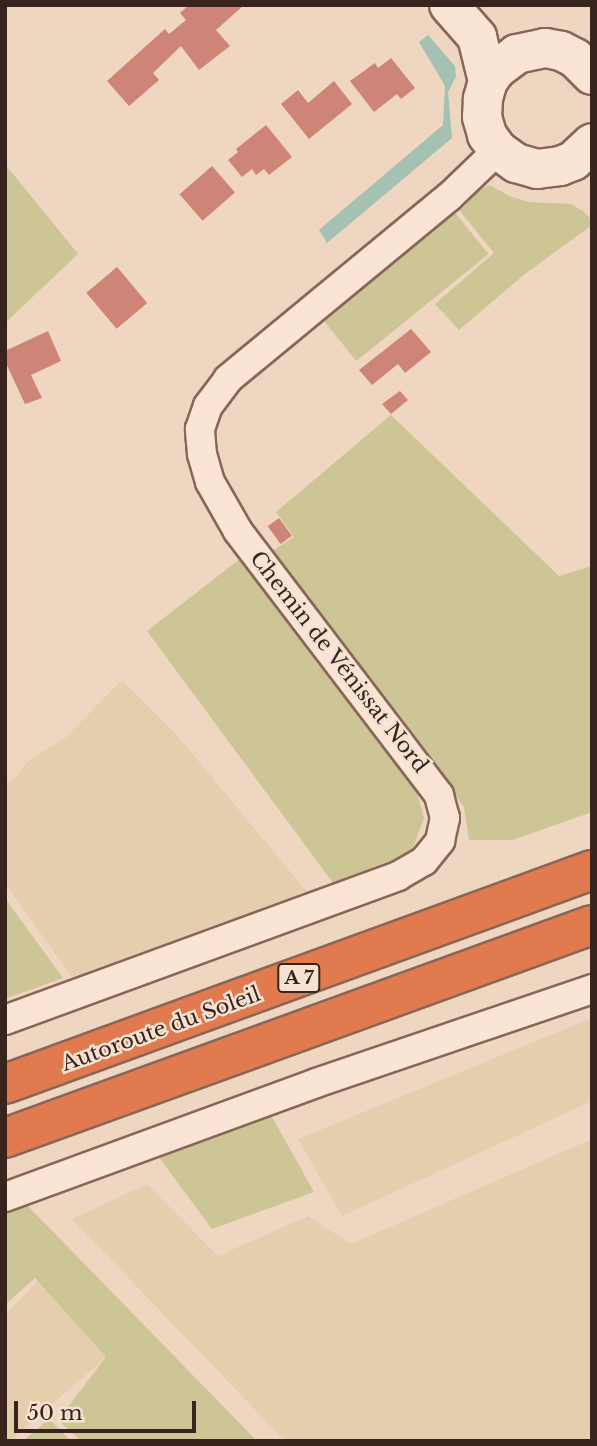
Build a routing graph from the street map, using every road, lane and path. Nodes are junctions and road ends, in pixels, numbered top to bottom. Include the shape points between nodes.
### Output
1 (449, 5) edge
2 (477, 37) junction
3 (530, 50) junction
4 (590, 69) edge
5 (488, 81) junction
6 (592, 143) edge
7 (498, 150) junction
8 (576, 173) edge
9 (592, 870) edge
10 (592, 925) edge
11 (592, 989) edge
12 (5, 1020) edge
13 (5, 1084) edge
14 (5, 1138) edge
15 (5, 1197) edge

1 - 2 main road
2 - 3 main road
2 - 5 main road
3 - 4 main road via 561,51
3 - 5 main road via 506,61
5 - 7 main road via 482,117
6 - 8 main road via 573,161
7 - 8 main road via 516,163
7 - 12 street, Chemin de Vénissat Nord via 411,230 228,379 208,406 201,429 210,482 238,531 439,795 445,818 440,841 424,861 398,876
9 - 13 highway, Autoroute du Soleil / A 7
10 - 14 highway, A 7
11 - 15 street via 316,1083

